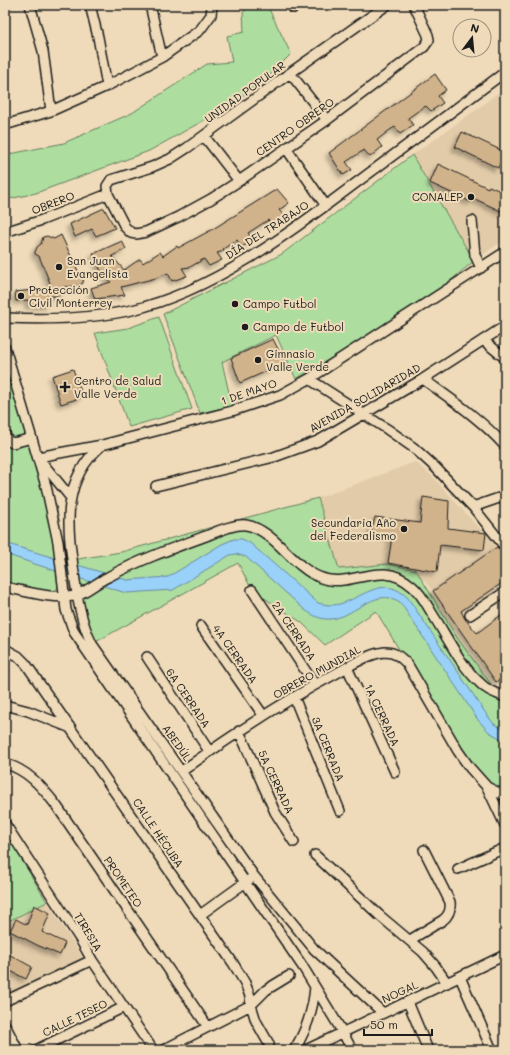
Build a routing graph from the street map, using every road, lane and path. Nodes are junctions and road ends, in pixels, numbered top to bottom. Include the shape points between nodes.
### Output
1 (30, 5) edge
2 (90, 5) edge
3 (150, 5) edge
4 (212, 5) edge
5 (387, 5) edge
6 (414, 5) edge
7 (162, 57) junction
8 (505, 72) edge
9 (290, 73) junction
10 (107, 86) junction
11 (51, 111) junction
12 (327, 120) junction
13 (5, 125) edge
14 (204, 136) junction
15 (286, 148) junction
16 (238, 181) junction
17 (108, 194) junction
18 (326, 206) junction
19 (472, 221) dead end
20 (5, 232) edge
21 (505, 252) edge
22 (481, 268) junction
23 (5, 318) edge
24 (505, 326) edge
25 (483, 340) junction
26 (5, 348) edge
27 (505, 358) edge
28 (9, 375) edge
29 (309, 379) junction
30 (423, 379) junction
31 (364, 414) junction
32 (5, 434) edge
33 (32, 438) junction
34 (102, 445) junction
35 (505, 446) edge
36 (38, 457) junction
37 (156, 486) dead end
38 (71, 498) junction
39 (505, 499) edge
40 (474, 507) junction
41 (505, 547) edge
42 (5, 587) edge
43 (252, 590) dead end
44 (505, 592) edge
45 (77, 595) junction
46 (64, 596) junction
47 (470, 615) dead end
48 (201, 626) dead end
49 (5, 649) edge
50 (146, 657) dead end
51 (347, 667) junction
52 (315, 685) junction
53 (294, 697) junction
54 (505, 697) edge
55 (5, 705) edge
56 (264, 715) junction
57 (71, 728) junction
58 (239, 731) junction
59 (209, 752) junction
60 (5, 764) edge
61 (182, 771) junction
62 (396, 772) dead end
63 (487, 787) junction
64 (505, 796) edge
65 (340, 811) dead end
66 (5, 824) edge
67 (505, 825) edge
68 (294, 842) dead end
69 (505, 848) edge
70 (424, 850) dead end
71 (315, 855) dead end
72 (458, 869) dead end
73 (254, 876) junction
74 (245, 883) junction
75 (200, 915) junction
76 (410, 940) junction
77 (505, 955) edge
78 (92, 960) junction
79 (289, 976) dead end
80 (460, 977) junction
81 (447, 983) junction
82 (316, 986) junction
83 (5, 1001) edge
84 (408, 1002) junction
85 (251, 1005) junction
86 (124, 1007) junction
87 (383, 1013) junction
88 (5, 1025) edge
89 (208, 1027) junction
90 (343, 1033) junction
91 (268, 1044) dead end
92 (18, 1050) edge
93 (36, 1050) edge
94 (154, 1050) edge
95 (163, 1050) edge
96 (294, 1050) edge
97 (306, 1050) edge
98 (352, 1050) edge
99 (428, 1050) edge
100 (492, 1050) edge

1 - 11 street via 43,51
2 - 10 street
3 - 7 street
4 - 7 street via 211,15 200,30
5 - 9 street, UNIDAD POPULAR
6 - 12 street, CENTRO OBRERO via 427,30 427,44
7 - 10 street
8 - 18 street, DÍA DEL TRABAJO
9 - 12 street
9 - 14 street, UNIDAD POPULAR
10 - 11 street
11 - 13 street
12 - 15 street, CENTRO OBRERO
14 - 16 street
14 - 17 street, UNIDAD POPULAR via 170,159 114,178 108,182
15 - 16 street, CENTRO OBRERO
15 - 18 street
16 - 17 street, CENTRO OBRERO via 211,199 141,234 131,233 125,227
17 - 20 street, OBRERO
18 - 23 street, DÍA DEL TRABAJO via 282,237 222,273 161,301 100,316 36,320
19 - 22 street via 475,255
21 - 22 street, 1 DE MAYO
22 - 29 street, 1 DE MAYO
24 - 25 street, AVENIDA SOLIDARIDAD
25 - 27 street
25 - 30 street, AVENIDA SOLIDARIDAD
26 - 28 street, ABEDÚL
28 - 33 street, ABEDÚL
29 - 31 street
29 - 34 street, 1 DE MAYO via 280,395 246,407
30 - 31 street, AVENIDA SOLIDARIDAD
30 - 35 street via 480,420
31 - 37 street, AVENIDA SOLIDARIDAD via 295,450
31 - 40 street via 414,448
32 - 33 street via 8,441 13,443
33 - 36 street, ABEDÚL
34 - 36 street, 1 DE MAYO
34 - 38 street, ABEDÚL via 82,468
36 - 38 street
36 - 46 street, ABEDÚL via 58,542
38 - 45 street, ABEDÚL via 69,539
39 - 40 street via 499,498
40 - 41 street
42 - 46 street
43 - 52 street, 2A CERRADA
44 - 47 street
45 - 46 street
45 - 54 street via 130,566 197,539 245,524 266,534 306,570 319,577 332,581 386,573 398,576 412,586 425,601 467,668 479,682
45 - 61 street, ABEDÚL via 86,632 92,644
46 - 74 street, ABEDÚL via 74,632
48 - 56 street, 4A CERRADA
49 - 57 street, CALLE HÉCUBA via 26,664
50 - 59 street, 6A CERRADA
51 - 52 street, OBRERO MUNDIAL
51 - 62 street, 1A CERRADA
51 - 63 street, OBRERO MUNDIAL via 386,652 401,657 408,664 458,751
52 - 53 street, OBRERO MUNDIAL
53 - 56 street, OBRERO MUNDIAL
53 - 65 street, 3A CERRADA
55 - 57 street
56 - 58 street, OBRERO MUNDIAL
57 - 75 street, CALLE HÉCUBA
58 - 59 street, OBRERO MUNDIAL
58 - 68 street, 5A CERRADA via 275,812
59 - 61 street, OBRERO MUNDIAL
60 - 89 street, PROMETEO via 22,771 34,780 56,805
61 - 73 street, ABEDÚL
63 - 64 street, OBRERO MUNDIAL
63 - 67 street
66 - 78 street, TIRESIA
69 - 72 street
70 - 76 street via 450,902 450,911 443,920
71 - 76 street via 379,915
73 - 74 street
73 - 87 street, ABEDÚL via 314,949
74 - 75 street
74 - 82 street, ABEDÚL
75 - 85 street, CALLE HÉCUBA via 245,983
76 - 81 street via 430,960
77 - 80 street, NOGAL
78 - 83 street
78 - 86 street, TIRESIA
79 - 85 street via 266,990
80 - 81 street, NOGAL
80 - 100 street
81 - 84 street, NOGAL
82 - 90 street, ABEDÚL
82 - 96 street via 305,1033
84 - 87 street, NOGAL
84 - 99 street
85 - 89 street
85 - 91 street, CALLE HÉCUBA
86 - 93 street, CALLE TESEO
86 - 94 street, TIRESIA
87 - 90 street, NOGAL
88 - 92 street
89 - 95 street
90 - 97 street, NOGAL
90 - 98 street, ABEDÚL

